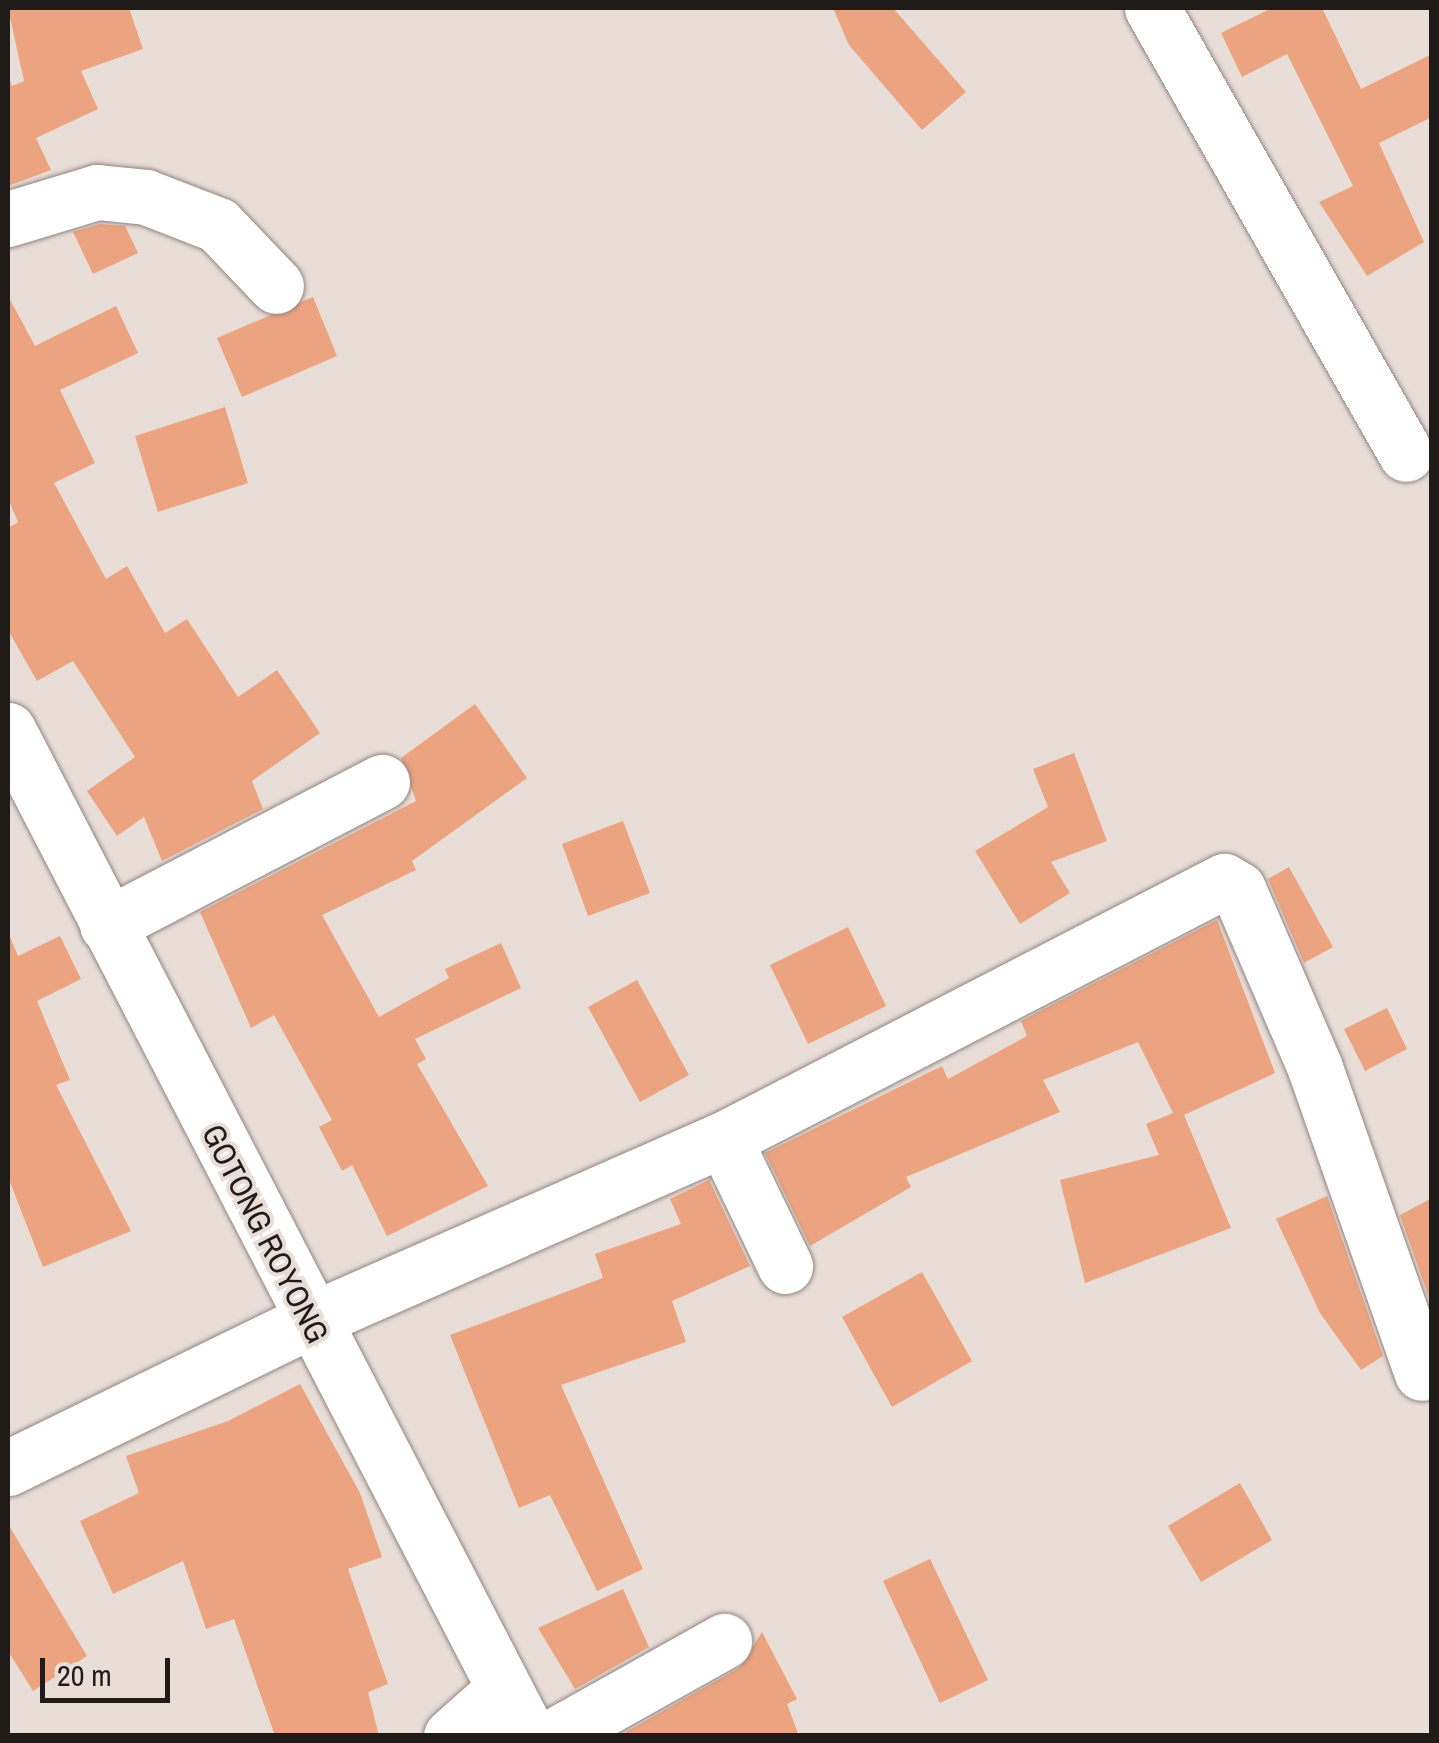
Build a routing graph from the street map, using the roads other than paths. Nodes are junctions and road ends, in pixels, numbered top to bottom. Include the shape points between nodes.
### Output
1 (1152, 8) edge
2 (8, 219) edge
3 (276, 286) dead end
4 (1406, 454) dead end
5 (8, 730) edge
6 (382, 782) dead end
7 (107, 925) junction
8 (724, 1139) junction
9 (785, 1266) dead end
10 (309, 1321) junction
11 (1422, 1374) dead end
12 (8, 1468) edge
13 (724, 1641) dead end
14 (517, 1712) edge
15 (451, 1736) edge
16 (554, 1736) edge

1 - 4 street
2 - 3 street via 97,192 146,197 218,225
5 - 7 street, GOTONG ROYONG
6 - 7 street
7 - 10 street, GOTONG ROYONG
8 - 9 street
8 - 10 street
8 - 11 street via 1224,881 1238,889 1315,1068
10 - 12 street
10 - 14 street, GOTONG ROYONG
13 - 16 street
14 - 15 street

